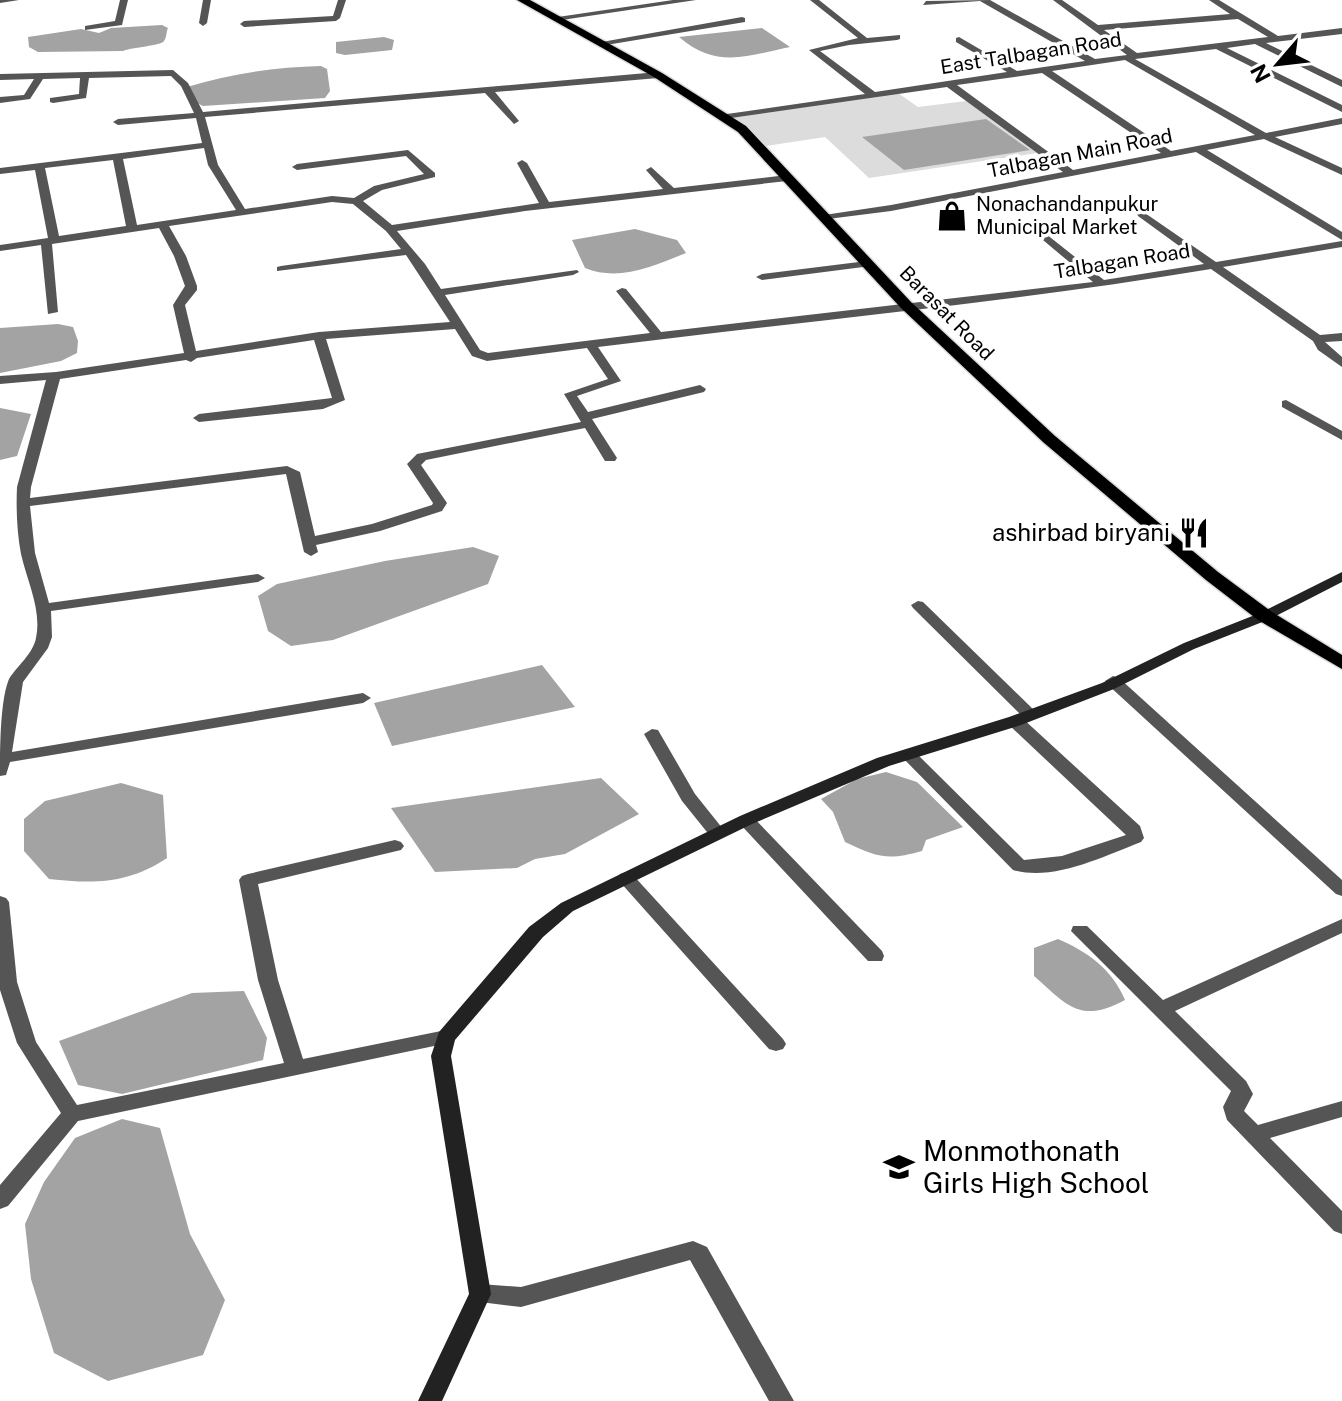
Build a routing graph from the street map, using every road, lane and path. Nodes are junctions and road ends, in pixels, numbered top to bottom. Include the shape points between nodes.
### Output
1 (15, 0) edge
2 (124, 0) edge
3 (207, 0) edge
4 (342, 0) edge
5 (522, 0) edge
6 (692, 0) edge
7 (814, 0) edge
8 (977, 0) edge
9 (984, 0) edge
10 (1057, 0) edge
11 (1213, 0) edge
12 (0, 1) edge
13 (653, 2) edge
14 (926, 3) dead end
15 (1238, 16) junction
16 (555, 18) junction
17 (742, 20) dead end
18 (203, 23) dead end
19 (244, 24) dead end
20 (88, 28) dead end
21 (1094, 28) junction
22 (1340, 34) edge
23 (897, 37) dead end
24 (1277, 39) junction
25 (865, 40) junction
26 (959, 40) dead end
27 (1256, 42) junction
28 (600, 43) junction
29 (1218, 46) junction
30 (1130, 56) junction
31 (1095, 63) junction
32 (1044, 70) junction
33 (1016, 74) junction
34 (658, 75) junction
35 (85, 76) junction
36 (0, 77) edge
37 (39, 78) junction
38 (949, 84) junction
39 (1342, 84) edge
40 (488, 90) junction
41 (873, 95) junction
42 (0, 100) edge
43 (53, 100) dead end
44 (1342, 109) edge
45 (200, 115) junction
46 (727, 117) junction
47 (514, 121) dead end
48 (1342, 121) edge
49 (118, 122) dead end
50 (1268, 136) junction
51 (208, 145) junction
52 (1200, 150) junction
53 (1169, 154) junction
54 (117, 156) junction
55 (522, 163) dead end
56 (39, 166) junction
57 (297, 167) dead end
58 (651, 170) dead end
59 (0, 171) edge
60 (1342, 172) edge
61 (1071, 173) junction
62 (787, 178) junction
63 (672, 192) junction
64 (356, 201) junction
65 (546, 206) junction
66 (242, 212) junction
67 (1142, 214) dead end
68 (824, 218) junction
69 (162, 223) junction
70 (132, 228) junction
71 (390, 229) junction
72 (1041, 233) dead end
73 (1342, 237) edge
74 (50, 241) junction
75 (1342, 244) edge
76 (0, 248) edge
77 (409, 251) junction
78 (867, 264) junction
79 (1211, 266) junction
80 (281, 269) dead end
81 (573, 272) dead end
82 (762, 277) dead end
83 (1102, 284) junction
84 (622, 291) dead end
85 (439, 293) junction
86 (906, 305) junction
87 (52, 312) dead end
88 (456, 325) junction
89 (319, 336) junction
90 (658, 336) junction
91 (1342, 337) edge
92 (1318, 339) junction
93 (590, 344) junction
94 (191, 358) junction
95 (1342, 363) edge
96 (56, 376) junction
97 (0, 380) edge
98 (700, 389) dead end
99 (1286, 404) dead end
100 (199, 418) dead end
101 (586, 420) junction
102 (1342, 436) edge
103 (610, 458) dead end
104 (23, 503) junction
105 (1342, 576) edge
106 (258, 578) dead end
107 (918, 605) dead end
108 (43, 608) junction
109 (1265, 616) junction
110 (1342, 663) edge
111 (1113, 681) junction
112 (363, 698) dead end
113 (1022, 718) junction
114 (652, 734) dead end
115 (908, 755) junction
116 (2, 764) edge
117 (746, 820) junction
118 (717, 833) junction
119 (395, 846) dead end
120 (626, 878) junction
121 (1342, 890) edge
122 (0, 902) edge
123 (1342, 925) edge
124 (1080, 931) dead end
125 (875, 956) dead end
126 (1162, 1009) junction
127 (446, 1037) junction
128 (776, 1044) dead end
129 (296, 1068) junction
130 (1342, 1109) edge
131 (72, 1114) junction
132 (1254, 1134) junction
133 (0, 1200) edge
134 (1342, 1225) edge
135 (480, 1294) junction
136 (430, 1401) edge
137 (782, 1401) edge

1 - 12 street
2 - 20 street via 119,23
3 - 18 street
4 - 19 street via 338,18
5 - 16 main road, Barasat Road
6 - 13 street
7 - 25 street
8 - 14 street
9 - 31 street
10 - 21 street
11 - 15 street
13 - 16 street
15 - 21 street
15 - 24 street
16 - 28 main road, Barasat Road
17 - 28 street
21 - 30 street
22 - 24 street, East Talbagan Road
23 - 25 street
24 - 27 street, East Talbagan Road
25 - 41 street via 813,50
26 - 33 street
27 - 29 street, East Talbagan Road
27 - 39 street
28 - 34 main road, Barasat Road
29 - 30 street, East Talbagan Road
29 - 44 street
30 - 31 street, East Talbagan Road
30 - 50 street
31 - 32 street, East Talbagan Road
32 - 33 street, East Talbagan Road
32 - 53 street
33 - 38 street, East Talbagan Road
34 - 40 street
34 - 46 main road, Barasat Road
35 - 37 street
35 - 43 street via 82,97
35 - 45 street via 173,73
36 - 37 street
37 - 42 street via 27,97
38 - 41 street, East Talbagan Road
38 - 61 street
40 - 45 street
40 - 47 street
41 - 46 street, East Talbagan Road
45 - 49 street
45 - 51 street
46 - 62 main road, Barasat Road
48 - 50 street, Talbagan Main Road
50 - 52 street, Talbagan Main Road
50 - 60 street
51 - 54 street
51 - 66 street via 213,165
52 - 53 street, Talbagan Main Road
52 - 73 street
53 - 61 street, Talbagan Main Road
54 - 56 street
54 - 70 street
55 - 65 street
56 - 59 street
56 - 74 street
57 - 64 street via 408,153 431,175 378,188
58 - 63 street
61 - 68 street, Talbagan Main Road
62 - 63 street
62 - 68 main road, Barasat Road
63 - 65 street
64 - 66 street via 332,199
64 - 71 street
65 - 71 street
66 - 69 street
67 - 79 street
68 - 78 main road, Barasat Road
69 - 70 street
69 - 94 street via 191,286 179,305
70 - 74 street
71 - 77 street
72 - 83 street
74 - 76 street
74 - 87 street
75 - 79 street, Talbagan Road
77 - 80 street
77 - 85 street
78 - 82 street
78 - 86 main road, Barasat Road
79 - 83 street, Talbagan Road
79 - 92 street
81 - 85 street
83 - 86 street, Talbagan Road
84 - 90 street
85 - 88 street
86 - 90 street, Talbagan Road
86 - 109 main road, Barasat Road via 1113,496
88 - 89 street
88 - 93 street, Talbagan Road via 480,356
89 - 94 street
89 - 100 street via 339,400
90 - 93 street, Talbagan Road
91 - 92 street
92 - 95 street
93 - 101 street via 615,381 570,394
94 - 96 street
96 - 97 street
96 - 104 street
98 - 101 street
99 - 102 street
101 - 103 street
101 - 104 street via 422,457 414,464 440,503 437,508 309,547 293,472 287,470
104 - 108 street via 28,553
105 - 109 street
106 - 108 street
107 - 113 street
108 - 116 street via 44,637 15,682
109 - 110 main road, Barasat Road
109 - 111 street
111 - 113 street
111 - 121 street
112 - 116 street
113 - 115 street
113 - 115 street via 1134,830 1135,838 1082,856 1019,866
114 - 118 street via 688,797
115 - 117 street
117 - 118 street
117 - 125 street
118 - 120 street
119 - 129 street via 248,880 268,980
120 - 127 street via 567,907 536,932
120 - 128 street
122 - 131 street via 7,982 27,1043
123 - 126 street
124 - 126 street
126 - 132 street via 1239,1086 1243,1094 1233,1110
127 - 129 street
127 - 135 street via 441,1056
129 - 131 street
130 - 132 street
131 - 133 street
132 - 134 street
135 - 136 street
135 - 137 street via 521,1297 693,1250

